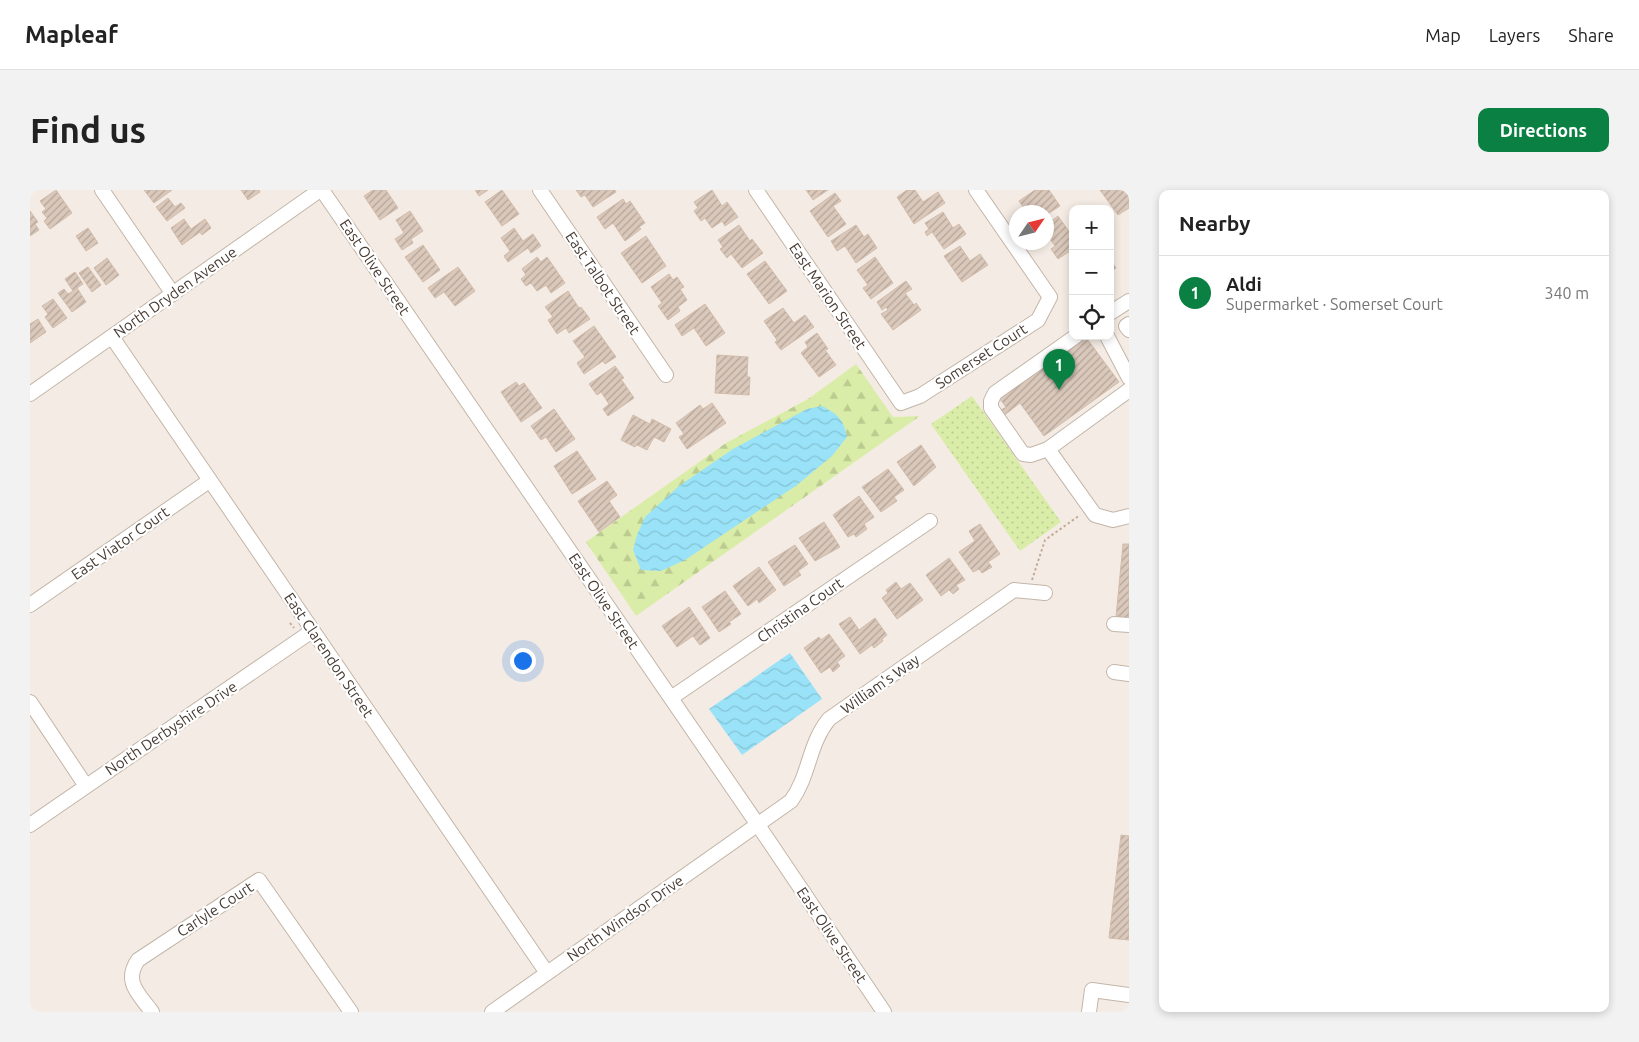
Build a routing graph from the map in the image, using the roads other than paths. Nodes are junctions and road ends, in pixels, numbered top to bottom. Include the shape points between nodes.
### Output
1 (102, 190) edge
2 (321, 190) edge
3 (540, 190) edge
4 (756, 190) edge
5 (976, 190) edge
6 (174, 294) junction
7 (1129, 301) edge
8 (1114, 310) edge
9 (1129, 324) edge
10 (1129, 330) edge
11 (112, 337) junction
12 (1070, 340) edge
13 (1109, 340) edge
14 (666, 375) dead end
15 (1129, 378) edge
16 (1129, 390) edge
17 (30, 394) edge
18 (901, 402) joint
19 (1048, 449) junction
20 (209, 481) junction
21 (1129, 516) edge
22 (930, 521) dead end
23 (1045, 593) dead end
24 (30, 605) edge
25 (1114, 624) dead end
26 (1129, 625) edge
27 (312, 630) junction
28 (1114, 672) dead end
29 (1129, 674) edge
30 (671, 698) junction
31 (30, 702) edge
32 (86, 786) junction
33 (30, 825) edge
34 (758, 825) junction
35 (547, 973) junction
36 (1129, 995) edge
37 (152, 1012) edge
38 (351, 1012) edge
39 (492, 1012) edge
40 (884, 1012) edge
41 (1089, 1012) edge

1 - 6 street
2 - 6 street, North Dryden Avenue
2 - 30 street, East Olive Street
3 - 14 street, East Talbot Street
4 - 18 street, East Marion Street
5 - 18 street, Somerset Court via 1050,297 1038,320 920,396
6 - 11 street, North Dryden Avenue
7 - 8 street
9 - 10 street via 1126,326
11 - 17 street, North Dryden Avenue
11 - 20 street, East Clarendon Street
12 - 19 street via 995,392 991,401 991,408 1023,454 1031,456
13 - 15 street
16 - 19 street
19 - 21 street via 1095,515 1113,520
20 - 24 street, East Viator Court
20 - 27 street, East Clarendon Street
22 - 30 street, Christina Court
23 - 34 street, William's Way via 1014,590 829,719 813,746 800,789 791,801
25 - 26 street
27 - 32 street, North Derbyshire Drive
27 - 35 street, East Clarendon Street
28 - 29 street
30 - 34 street, East Olive Street
31 - 32 street
32 - 33 street, North Derbyshire Drive
34 - 35 street, North Windsor Drive
34 - 40 street, East Olive Street
35 - 39 street, North Windsor Drive
36 - 41 street via 1092,990
37 - 38 street, Carlyle Court via 132,981 131,973 138,960 259,880

